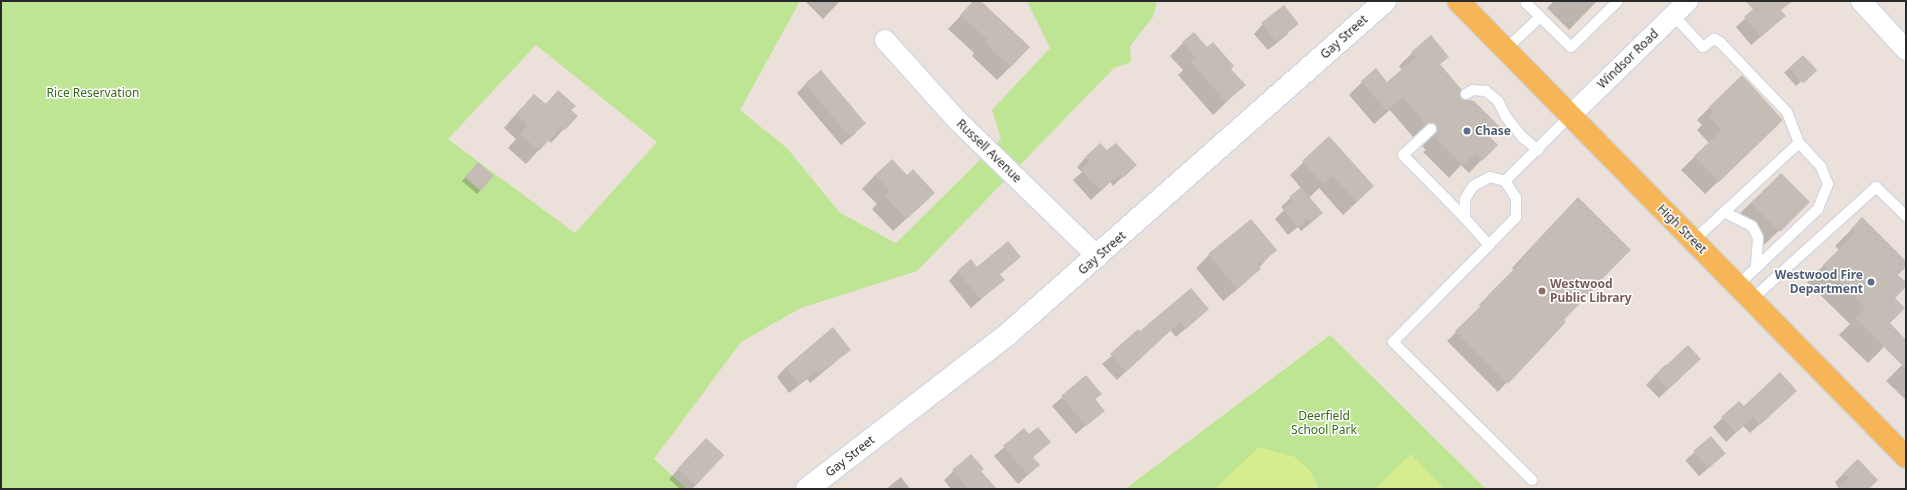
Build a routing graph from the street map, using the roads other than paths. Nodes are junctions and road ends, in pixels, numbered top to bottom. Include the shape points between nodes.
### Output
1 (1385, 1) edge
2 (1458, 1) edge
3 (1528, 1) edge
4 (1618, 1) edge
5 (1688, 1) edge
6 (1862, 1) edge
7 (1673, 15) junction
8 (1540, 17) junction
9 (885, 40) dead end
10 (1505, 50) junction
11 (1906, 50) edge
12 (1466, 94) dead end
13 (1569, 117) junction
14 (1431, 129) dead end
15 (1799, 143) junction
16 (1538, 150) junction
17 (1505, 181) junction
18 (1724, 212) junction
19 (1906, 216) edge
20 (1466, 218) junction
21 (1693, 241) junction
22 (1489, 245) junction
23 (1098, 257) junction
24 (1756, 268) junction
25 (1744, 293) junction
26 (1906, 457) edge
27 (1532, 480) dead end
28 (807, 489) edge

1 - 23 street, Gay Street
2 - 10 main road, High Street
3 - 8 lane via 1526,3
4 - 8 lane via 1570,47
5 - 7 street, Windsor Road
6 - 11 street
7 - 13 street, Windsor Road
7 - 15 lane via 1703,47 1714,39 1720,42 1788,112
8 - 10 lane
9 - 23 street, Russell Avenue via 958,121
10 - 13 main road, High Street
12 - 16 lane via 1473,90 1486,91 1498,101 1506,117 1522,137
13 - 16 lane
13 - 21 main road, High Street
14 - 20 lane via 1403,155
15 - 18 lane
15 - 24 lane via 1821,167 1828,184 1824,199 1818,209
16 - 17 lane
17 - 20 lane via 1490,177 1473,186 1465,199
17 - 22 lane via 1516,198 1516,217
18 - 21 lane
18 - 24 lane via 1752,226 1758,238
19 - 25 lane via 1876,187
20 - 22 lane
21 - 25 main road, High Street
22 - 27 lane via 1393,342
23 - 28 street, Gay Street via 1008,334
24 - 25 lane
25 - 26 main road, High Street

